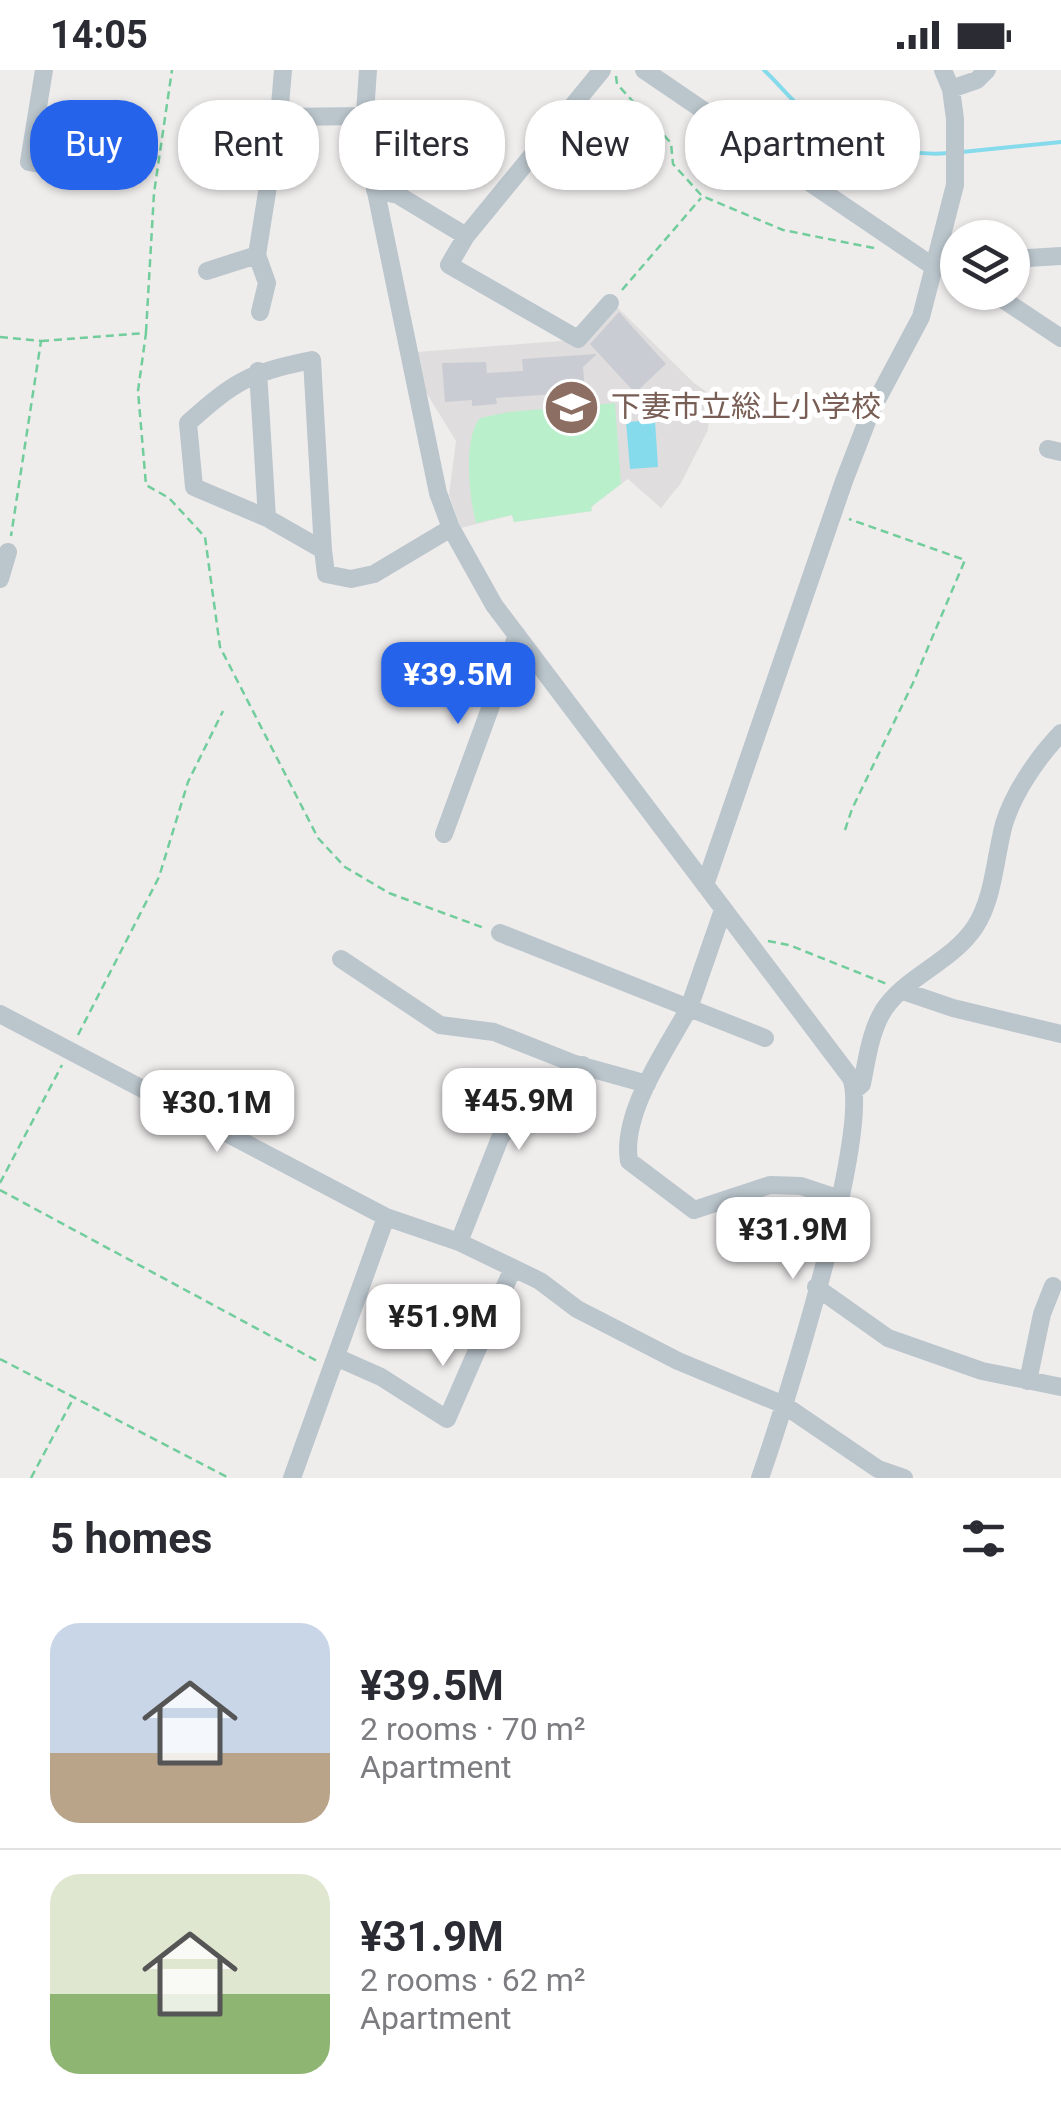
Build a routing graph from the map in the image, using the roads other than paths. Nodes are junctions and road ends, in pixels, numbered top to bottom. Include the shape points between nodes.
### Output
1 (44, 70) edge
2 (283, 70) edge
3 (368, 70) edge
4 (602, 70) edge
5 (644, 70) edge
6 (944, 70) edge
7 (987, 70) edge
8 (951, 88) junction
9 (39, 100) edge
10 (280, 100) edge
11 (367, 100) edge
12 (267, 190) edge
13 (375, 190) joint
14 (952, 220) edge
15 (466, 236) junction
16 (940, 253) edge
17 (257, 255) junction
18 (1061, 256) edge
19 (1030, 257) edge
20 (935, 262) junction
21 (940, 264) edge
22 (206, 271) dead end
23 (610, 303) road end
24 (1019, 310) edge
25 (260, 312) dead end
26 (1061, 338) edge
27 (258, 371) junction
28 (267, 518) junction
29 (451, 528) junction
30 (322, 550) junction
31 (8, 552) road end
32 (0, 579) edge
33 (516, 635) junction
34 (1061, 732) edge
35 (444, 834) dead end
36 (705, 885) junction
37 (723, 910) junction
38 (500, 934) road end
39 (341, 959) dead end
40 (903, 991) junction
41 (689, 1008) junction
42 (0, 1014) edge
43 (1061, 1034) edge
44 (766, 1038) dead end
45 (583, 1065) junction
46 (647, 1084) junction
47 (856, 1090) junction
48 (840, 1199) junction
49 (386, 1217) junction
50 (459, 1242) junction
51 (513, 1268) junction
52 (1053, 1286) dead end
53 (816, 1287) junction
54 (334, 1363) junction
55 (1028, 1381) junction
56 (1061, 1387) edge
57 (784, 1405) junction
58 (292, 1478) edge
59 (760, 1478) edge
60 (904, 1478) edge

1 - 9 street
2 - 10 street
3 - 11 street
4 - 15 street
5 - 20 street
6 - 8 street
7 - 8 street
8 - 14 street
12 - 17 street
13 - 15 street via 398,196
13 - 29 street via 438,493
15 - 23 street via 449,265 578,339
16 - 20 street
17 - 22 street
17 - 25 street via 267,283
18 - 19 street
20 - 21 street
20 - 36 street via 921,318 871,411 833,513
24 - 26 street
27 - 28 street
27 - 28 street via 188,424 194,487
27 - 30 street via 312,360
28 - 30 street
29 - 30 street via 374,574 351,578 326,574
29 - 33 street
31 - 32 street
33 - 35 street
33 - 36 street
34 - 40 street via 1020,788 1004,824 977,925
36 - 37 street
37 - 41 street
37 - 47 street
38 - 41 street
39 - 45 street via 440,1024 494,1032
40 - 43 street
40 - 47 street via 882,1014
41 - 44 street
41 - 46 street
42 - 49 street
45 - 46 street
45 - 50 street via 530,1101 500,1138
46 - 48 street via 626,1144 628,1161 694,1210 770,1185 801,1186
47 - 48 street
48 - 53 street
49 - 50 street
49 - 54 street
50 - 51 street
51 - 54 street via 447,1418 381,1377
51 - 57 street via 678,1361
52 - 55 street
53 - 55 street via 888,1338
53 - 57 street
54 - 58 street
55 - 56 street
57 - 59 street
57 - 60 street via 878,1469

